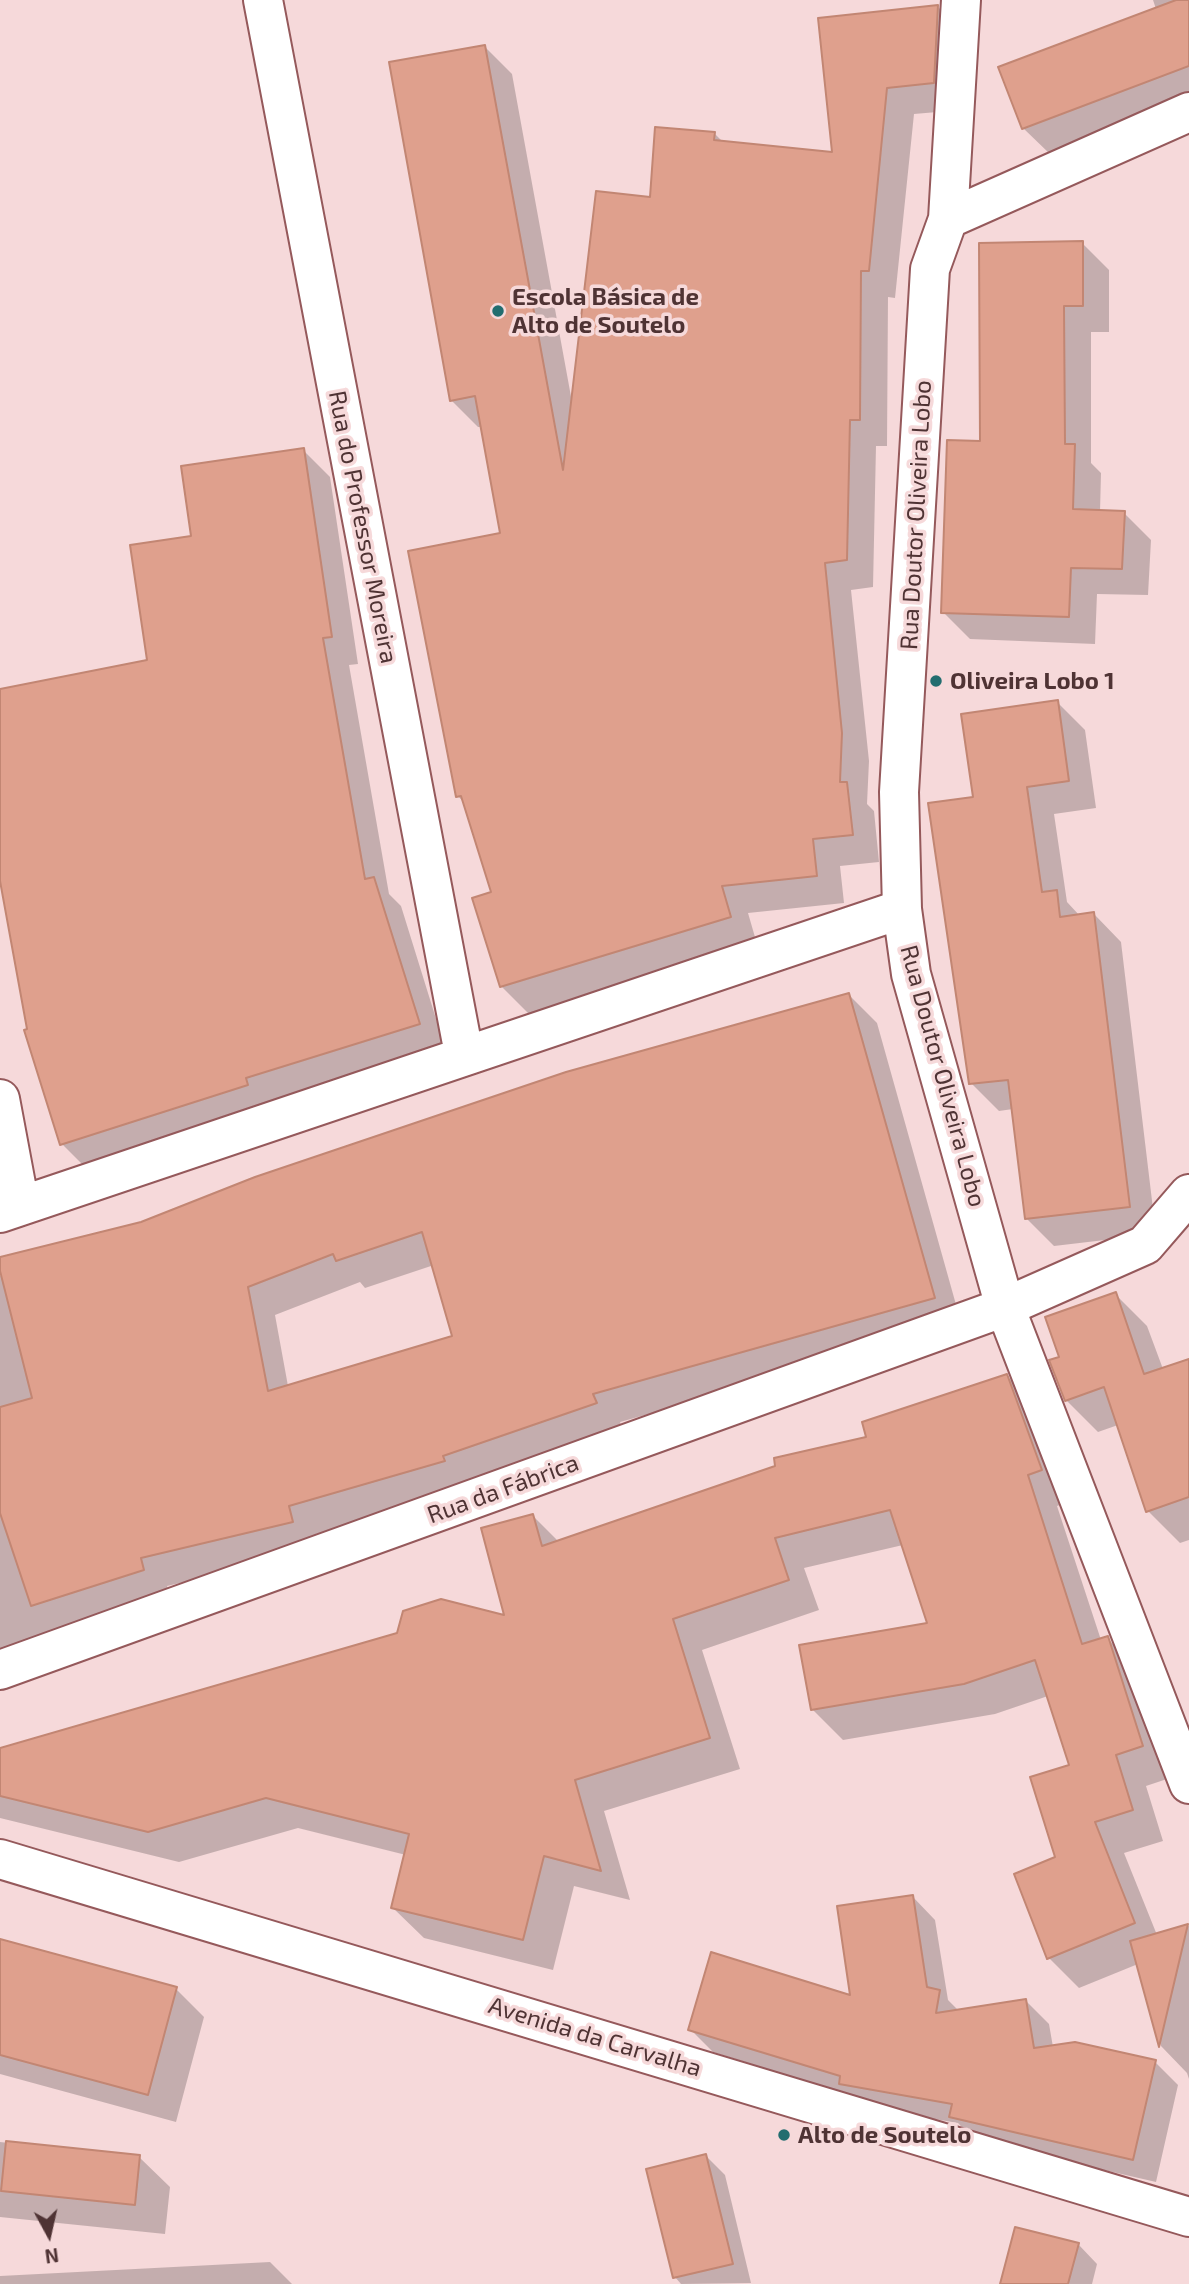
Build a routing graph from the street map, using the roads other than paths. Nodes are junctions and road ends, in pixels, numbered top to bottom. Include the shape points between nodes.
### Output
1 (263, 0) edge
2 (961, 0) edge
3 (1189, 112) edge
4 (948, 219) junction
5 (902, 909) junction
6 (464, 1054) junction
7 (0, 1099) edge
8 (1189, 1194) edge
9 (10, 1209) edge
10 (1005, 1307) junction
11 (0, 1670) edge
12 (1189, 1783) edge
13 (0, 1859) edge
14 (1189, 2217) edge

1 - 6 street, Rua do Professor Moreira
2 - 4 street, Rua Doutor Oliveira Lobo
3 - 4 street
4 - 5 street, Rua Doutor Oliveira Lobo via 930,269 899,792
5 - 6 street
5 - 10 street, Rua Doutor Oliveira Lobo via 911,974
6 - 9 street
7 - 9 street
8 - 10 street, Rua da Fábrica via 1145,1245
10 - 11 street, Rua da Fábrica
10 - 12 street, Rua Doutor Oliveira Lobo
13 - 14 street, Avenida da Carvalha

